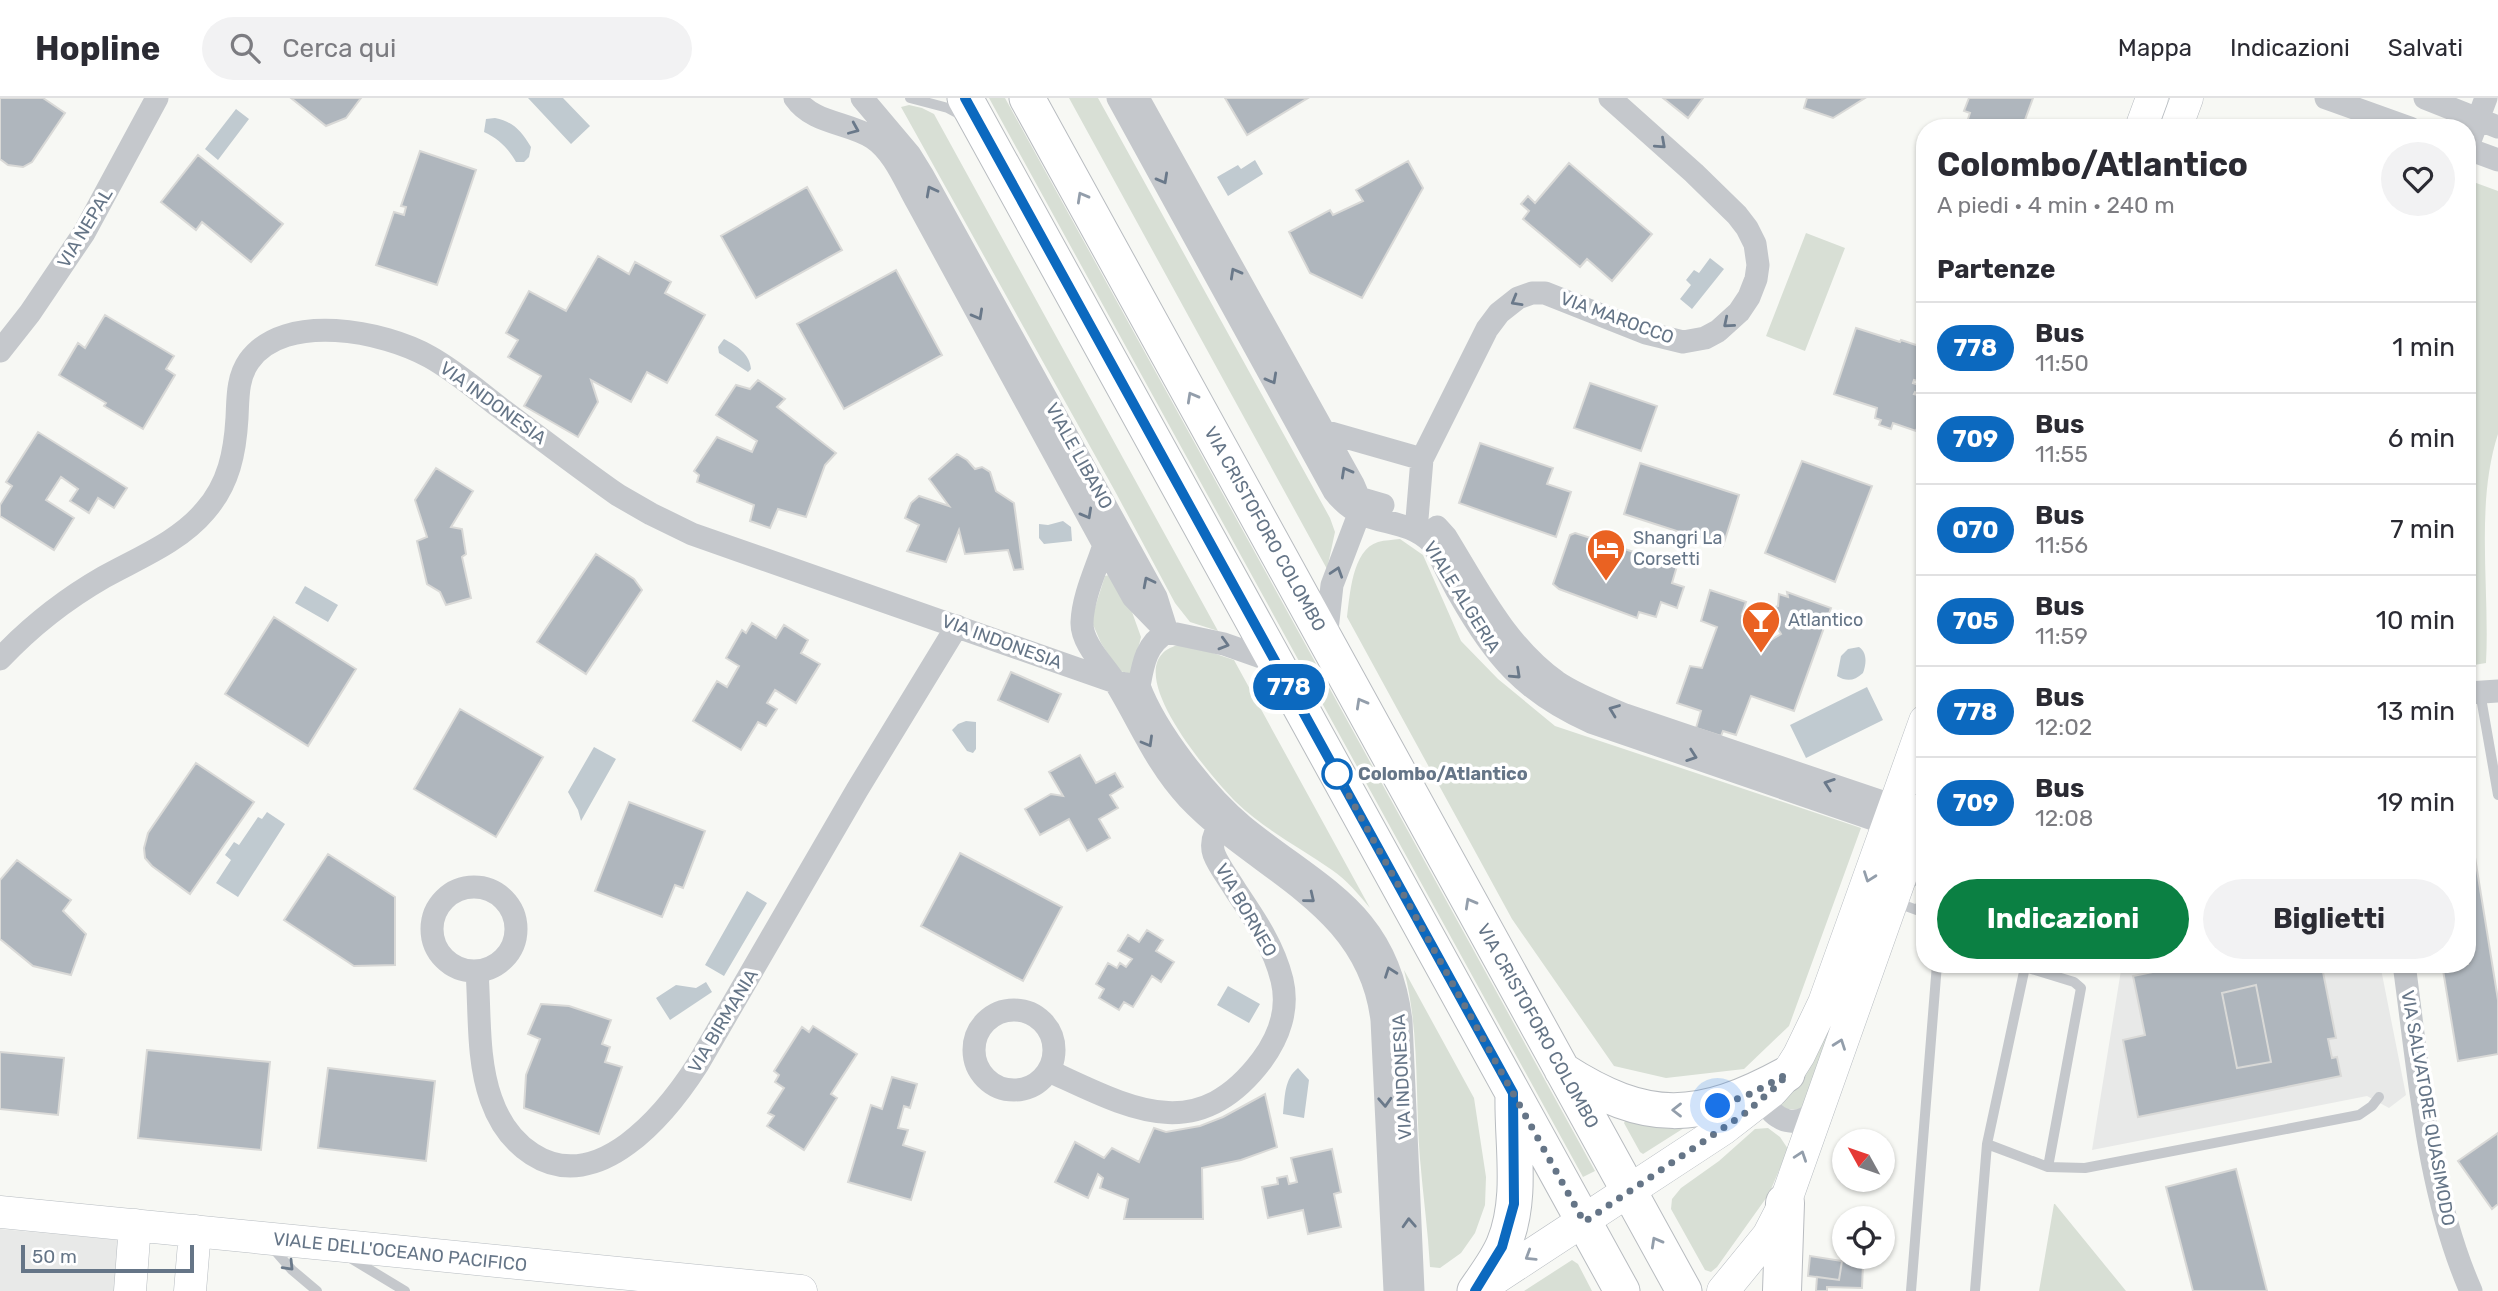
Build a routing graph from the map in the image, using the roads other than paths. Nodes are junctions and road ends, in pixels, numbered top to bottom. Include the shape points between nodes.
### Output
1 (157, 98) edge
2 (795, 98) edge
3 (862, 98) edge
4 (910, 98) edge
5 (1027, 98) edge
6 (1118, 98) edge
7 (1138, 98) edge
8 (1610, 98) edge
9 (2152, 98) edge
10 (2188, 98) edge
11 (2326, 98) edge
12 (2425, 98) edge
13 (2354, 111) edge
14 (973, 113) edge
15 (2487, 115) edge
16 (2144, 119) edge
17 (2180, 119) edge
18 (2380, 119) edge
19 (2476, 134) edge
20 (1154, 146) junction
21 (2476, 151) edge
22 (2498, 160) edge
23 (942, 230) junction
24 (0, 351) edge
25 (1315, 436) junction
26 (1422, 459) junction
27 (1359, 506) junction
28 (1417, 523) junction
29 (1114, 541) junction
30 (957, 626) junction
31 (1167, 632) junction
32 (1326, 639) junction
33 (0, 659) edge
34 (1275, 662) junction
35 (1115, 682) junction
36 (1139, 686) junction
37 (2482, 692) edge
38 (1916, 745) edge
39 (2498, 795) edge
40 (1891, 815) junction
41 (1224, 820) junction
42 (1915, 896) edge
43 (477, 971) dead end
44 (1936, 973) edge
45 (2019, 973) edge
46 (2044, 973) edge
47 (2405, 973) edge
48 (1562, 1070) junction
49 (1049, 1071) dead end
50 (1787, 1074) junction
51 (1513, 1093) junction
52 (2379, 1097) dead end
53 (1762, 1098) junction
54 (1817, 1108) junction
55 (1987, 1144) junction
56 (2048, 1167) junction
57 (1397, 1175) junction
58 (1629, 1192) junction
59 (1785, 1203) junction
60 (0, 1212) edge
61 (1584, 1222) junction
62 (135, 1226) junction
63 (195, 1231) junction
64 (264, 1238) junction
65 (326, 1244) junction
66 (130, 1291) edge
67 (190, 1291) edge
68 (317, 1291) edge
69 (405, 1291) edge
70 (801, 1291) edge
71 (1395, 1291) edge
72 (1413, 1291) edge
73 (1475, 1291) edge
74 (1622, 1291) edge
75 (1684, 1291) edge
76 (1723, 1291) edge
77 (1782, 1291) edge
78 (1911, 1291) edge
79 (1975, 1291) edge
80 (2471, 1291) edge

1 - 24 street, VIA NEPAL via 84,233
2 -> 23 street, VIALE LIBANO via 808,112 853,128 880,144
23 -> 3 street, VIALE LIBANO via 910,155
4 - 14 lane
32 -> 5 main road, VIA CRISTOFORO COLOMBO
6 - 20 street
7 - 20 street
8 -> 26 street, VIA MAROCCO via 1747,228 1758,265 1749,297 1718,331 1683,342 1545,293 1518,298 1487,329
9 - 16 main road
10 - 17 main road
11 - 13 street
12 - 15 street
13 - 18 street
14 - 34 main road
15 - 19 street
20 - 25 street
21 - 22 street
23 - 29 street, VIALE LIBANO
25 - 26 street
25 - 27 street
26 - 28 street
27 - 28 street, VIALE ALGERIA
32 -> 27 street via 1332,585
28 - 40 street, VIALE ALGERIA via 1429,521 1443,533 1505,632 1567,688 1655,734
29 - 31 street, VIALE LIBANO via 1156,597
29 - 35 street via 1084,606 1082,623 1090,645
30 - 33 street, VIA INDONESIA via 664,521 609,489 429,357 374,338 310,330 273,340 246,366 239,386 232,461 207,510 169,541 55,608
30 - 35 street, VIA INDONESIA
30 - 43 street, VIA BIRMANIA via 698,1065 676,1097 622,1148 564,1167 536,1156 510,1135 485,1077
31 -> 34 street via 1224,644
31 - 36 street via 1148,649
48 -> 32 main road, VIA CRISTOFORO COLOMBO
34 - 51 main road
35 - 36 street, VIA INDONESIA
35 -> 41 street, VIA INDONESIA via 1175,783
36 - 41 street, VIA INDONESIA
37 - 39 lane
38 - 40 main road
40 -> 50 main road via 1824,1003
41 - 49 street, VIA BORNEO via 1213,842 1214,852 1261,929 1283,983 1282,1020 1268,1052 1227,1094 1189,1112 1141,1110
41 - 57 street, VIA INDONESIA via 1345,902 1382,954 1401,1021
54 -> 42 main road
44 - 78 lane
45 - 55 lane
46 - 56 lane via 2081,988
47 - 80 street, VIA SALVATORE QUASIMODO via 2437,1181
50 -> 48 main road via 1729,1102 1681,1111 1645,1108 1611,1098
48 - 58 main road, VIA CRISTOFORO COLOMBO
50 - 53 main road
51 - 61 main road
51 - 73 main road via 1512,1213 1502,1247
52 - 56 lane via 2359,1115 2098,1166
53 - 54 street via 1774,1115 1788,1121 1810,1117
53 - 58 main road
59 -> 54 main road
55 - 56 lane
55 - 79 lane
57 - 71 street, VIA INDONESIA
72 -> 57 street, VIA INDONESIA
58 - 61 main road
75 -> 58 main road, VIA CRISTOFORO COLOMBO
59 - 76 main road via 1768,1236
59 - 77 highway
60 - 62 main road, VIALE DELL'OCEANO PACIFICO
61 -> 73 main road
61 - 74 main road
62 - 63 main road, VIALE DELL'OCEANO PACIFICO
62 - 66 main road
63 - 64 main road, VIALE DELL'OCEANO PACIFICO
63 - 67 main road
64 - 65 main road, VIALE DELL'OCEANO PACIFICO
64 -> 68 lane
65 - 69 lane
65 - 70 main road, VIALE DELL'OCEANO PACIFICO

